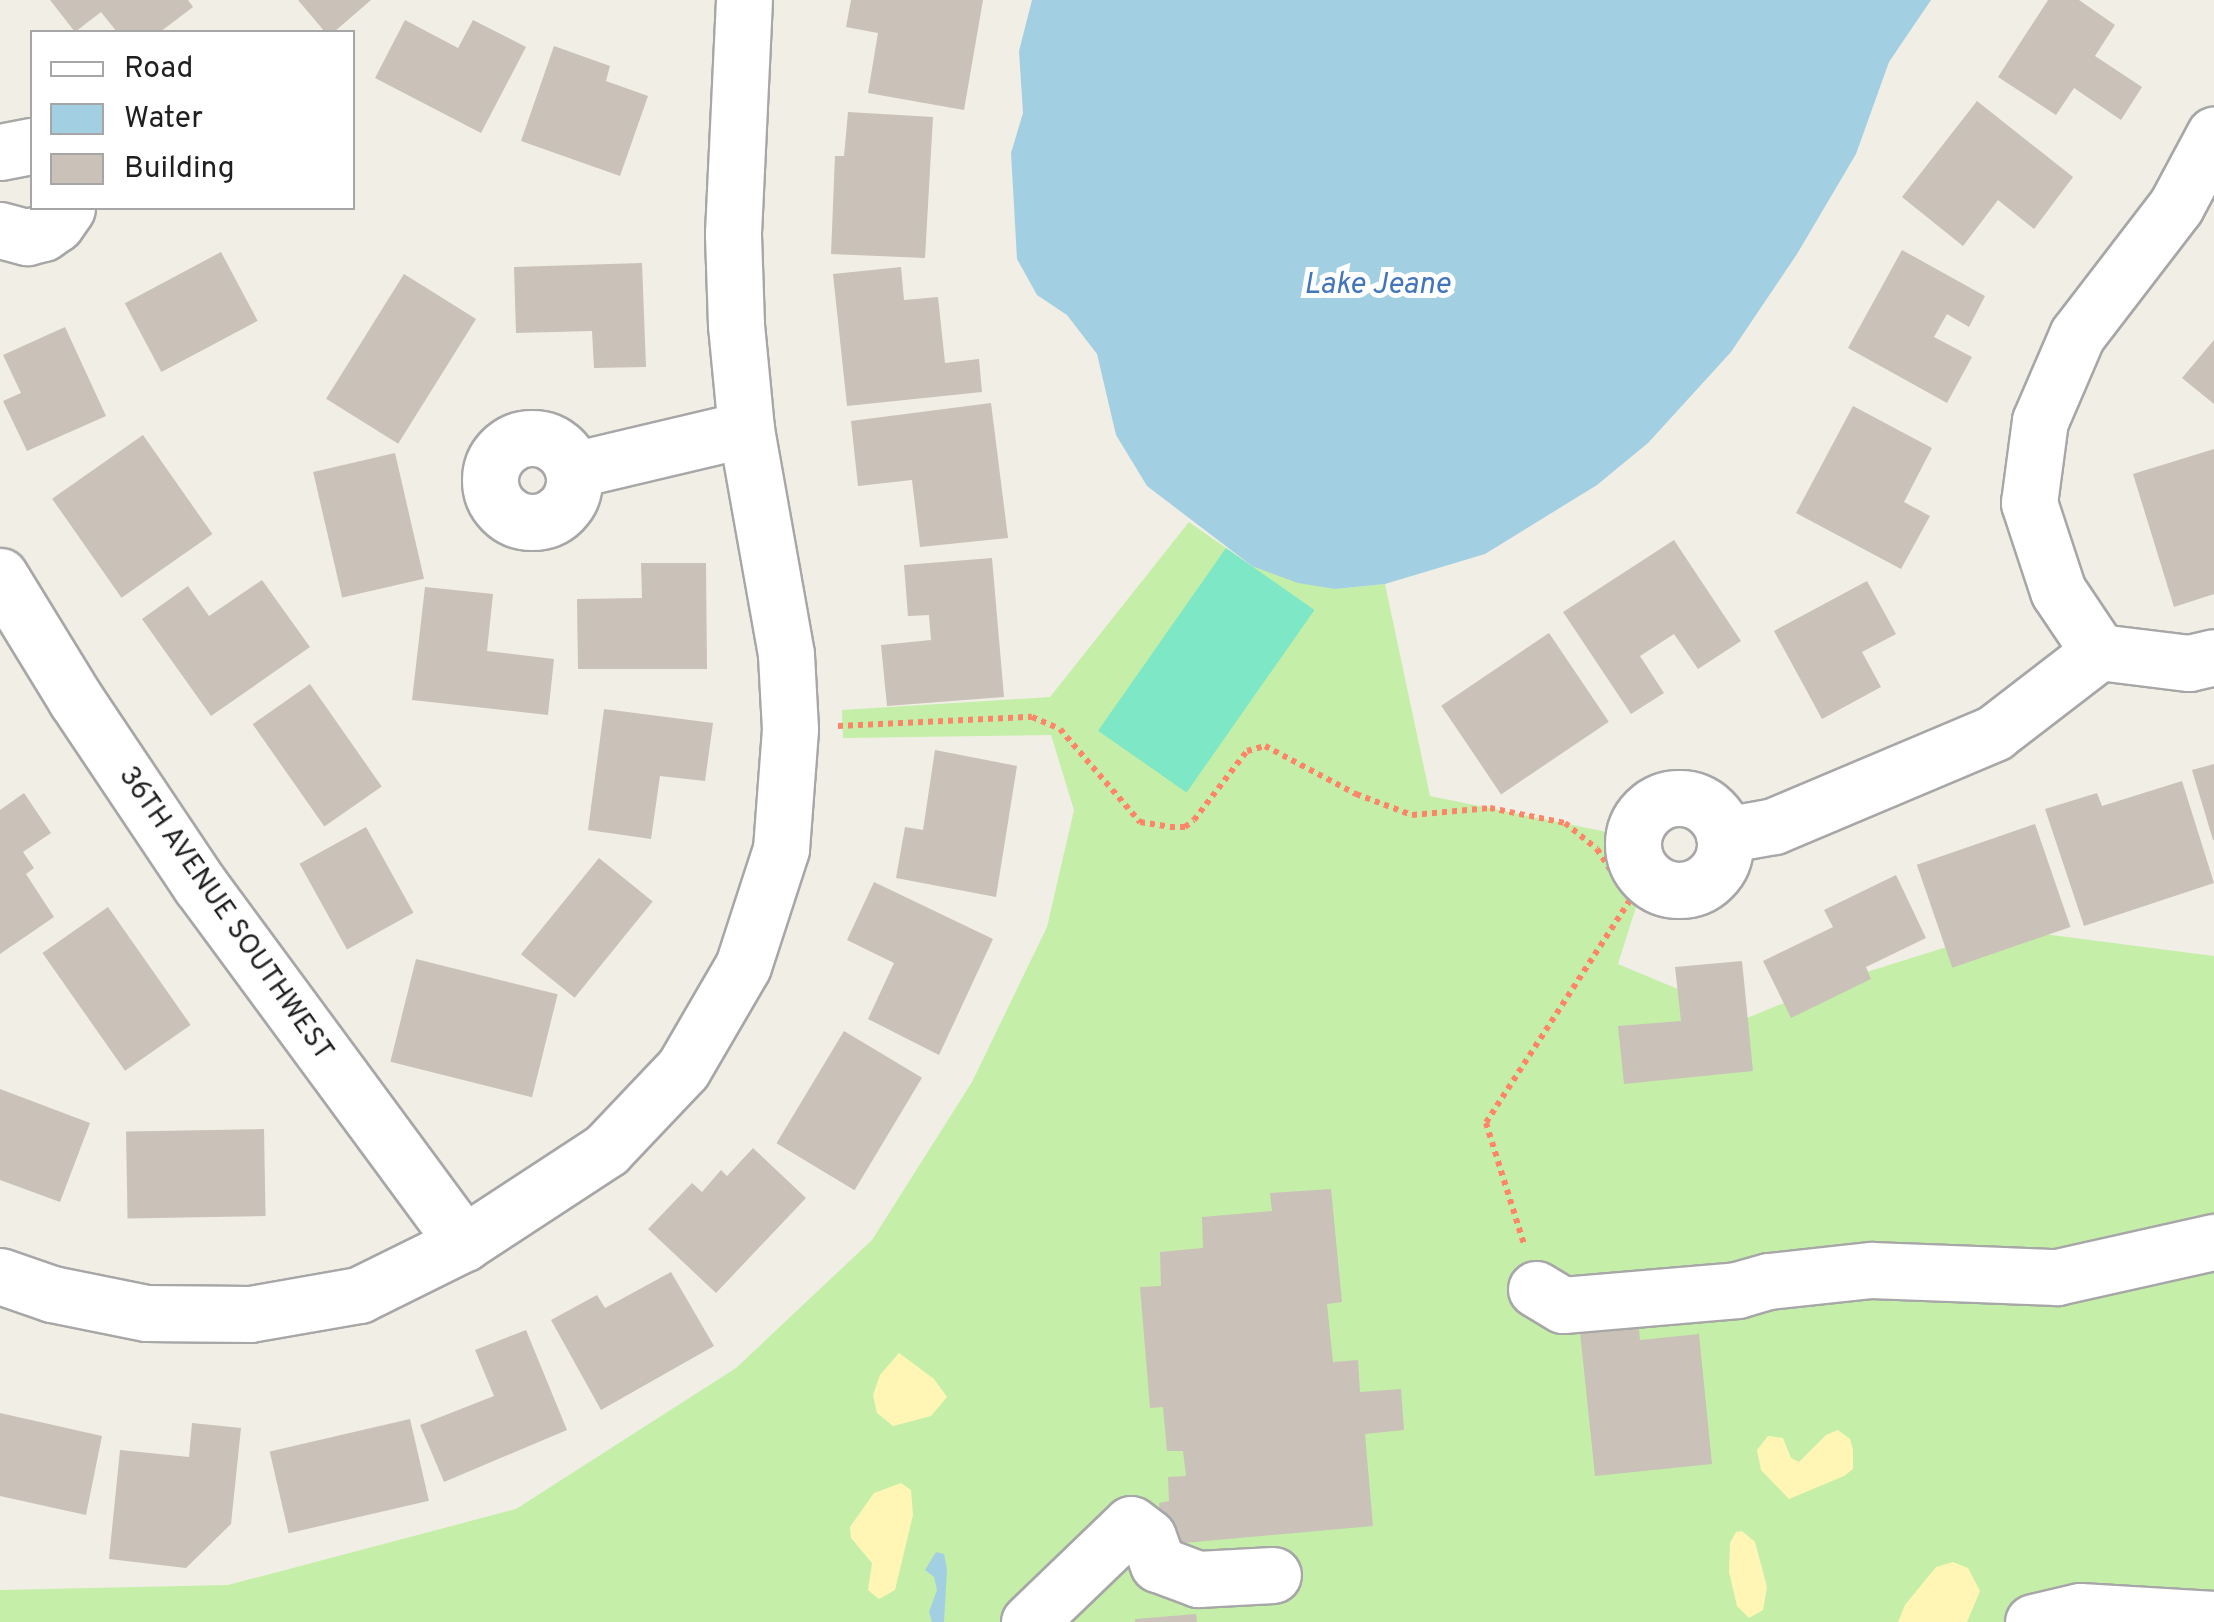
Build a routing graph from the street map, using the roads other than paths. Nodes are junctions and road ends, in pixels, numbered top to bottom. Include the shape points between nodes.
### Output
1 (744, 0) edge
2 (2214, 136) edge
3 (30, 146) edge
4 (0, 152) edge
5 (66, 210) edge
6 (0, 230) edge
7 (746, 429) junction
8 (573, 470) dead end
9 (0, 576) edge
10 (2100, 652) junction
11 (2214, 656) edge
12 (1724, 835) dead end
13 (2214, 1242) edge
14 (464, 1243) junction
15 (0, 1276) edge
16 (1536, 1289) road end
17 (1273, 1575) dead end
18 (2214, 1619) edge
19 (1030, 1622) edge
20 (2033, 1622) edge

1 - 7 street via 733,233
2 - 10 street via 2176,206 2077,336 2040,421 2029,503 2058,590
3 - 4 street
5 - 6 street via 43,233 27,237
7 - 8 street
7 - 14 street via 786,654 790,729 781,848 743,966 683,1069 606,1150
9 - 14 street, 36TH AVENUE SOUTHWEST via 200,885
10 - 11 street via 2188,663
10 - 12 street via 1994,733 1774,826
13 - 16 street via 2057,1276 1871,1270 1563,1305
14 - 15 street via 359,1295 250,1314 146,1314
17 - 19 street via 1198,1579 1158,1564 1148,1537 1131,1524
18 - 20 street via 2080,1611

